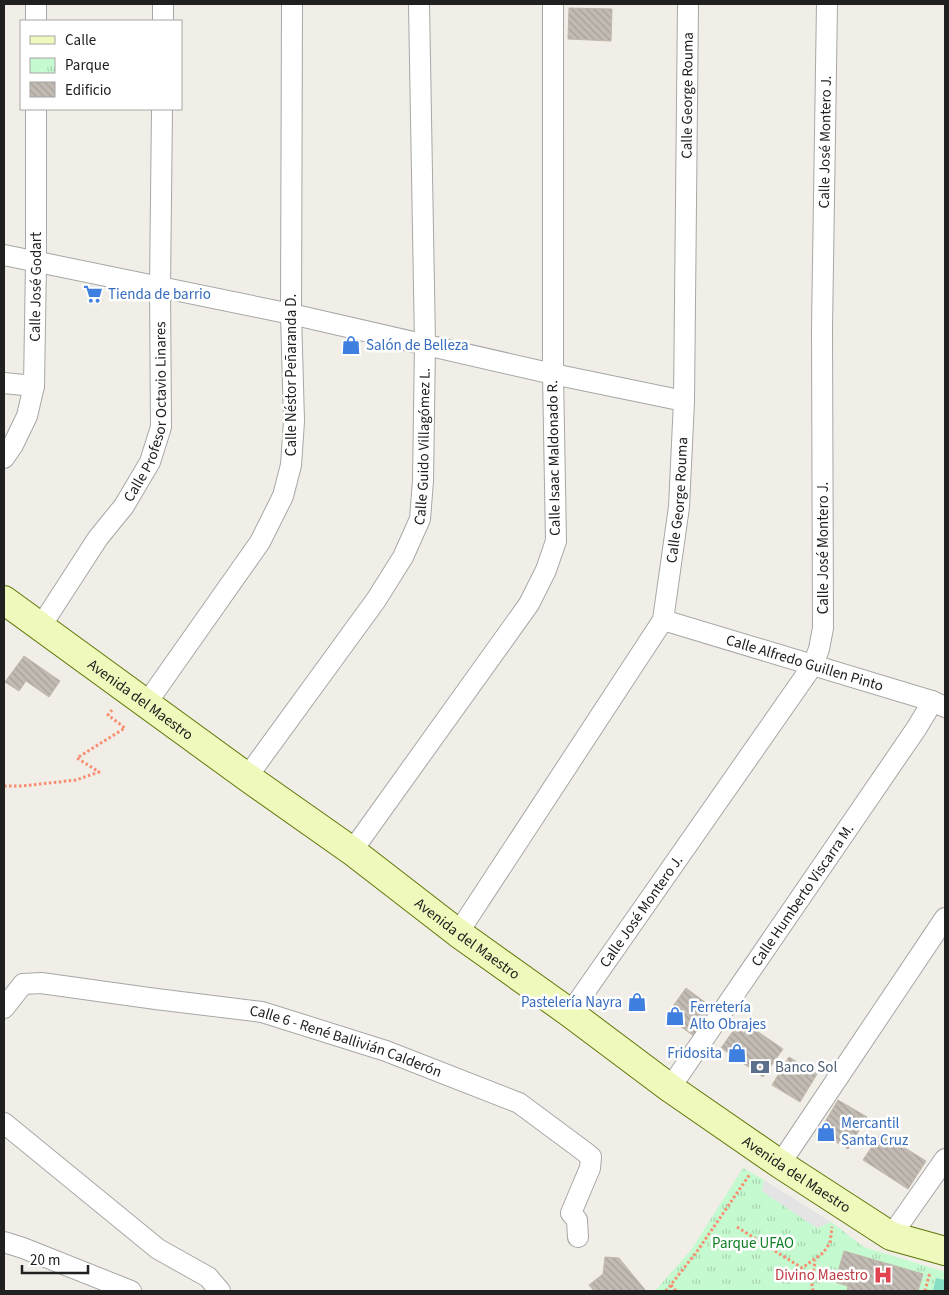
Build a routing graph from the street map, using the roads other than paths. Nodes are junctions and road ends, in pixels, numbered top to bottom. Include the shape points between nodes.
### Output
1 (36, 4) edge
2 (163, 4) edge
3 (292, 4) edge
4 (419, 4) edge
5 (553, 4) edge
6 (688, 4) edge
7 (827, 4) edge
8 (36, 20) edge
9 (163, 20) edge
10 (36, 110) edge
11 (162, 110) edge
12 (4, 255) edge
13 (36, 262) junction
14 (160, 286) junction
15 (291, 314) junction
16 (425, 344) junction
17 (552, 374) junction
18 (4, 383) edge
19 (34, 386) junction
20 (684, 401) junction
21 (4, 458) edge
22 (4, 600) edge
23 (663, 620) junction
24 (41, 626) junction
25 (813, 665) junction
26 (146, 704) junction
27 (939, 704) edge
28 (247, 777) junction
29 (352, 851) junction
30 (945, 918) edge
31 (458, 934) junction
32 (4, 1008) edge
33 (570, 1013) junction
34 (670, 1088) junction
35 (4, 1123) edge
36 (772, 1158) junction
37 (945, 1159) edge
38 (891, 1236) junction
39 (578, 1237) dead end
40 (4, 1242) edge
41 (945, 1251) edge
42 (131, 1291) edge
43 (220, 1291) edge

1 - 8 street
2 - 9 street
3 - 15 street, Calle Néstor Peñaranda D.
4 - 16 street, Calle Guido Villagómez L.
5 - 17 street, Calle Isaac Maldonado R.
6 - 20 street, Calle George Rouma
7 - 25 street, Calle José Montero J. via 822,328 824,628
10 - 13 street, Calle José Godart
11 - 14 street, Calle Profesor Octavio Linares
12 - 13 street
13 - 14 street
13 - 19 street, Calle José Godart
14 - 15 street
14 - 24 street, Calle Profesor Octavio Linares via 161,426 150,462 124,506 98,538
15 - 16 street
15 - 26 street, Calle Néstor Peñaranda D. via 294,421 291,465 282,496 260,542
16 - 17 street
16 - 28 street, Calle Guido Villagómez L. via 420,519 376,600
17 - 20 street
17 - 29 street, Calle Isaac Maldonado R. via 556,541 546,570 529,604
18 - 19 street
19 - 21 street, Calle José Godart via 27,416
20 - 23 street, Calle George Rouma via 679,507
22 - 24 main road, Avenida del Maestro
23 - 25 street, Calle Alfredo Guillen Pinto
23 - 31 street, Calle George Rouma
24 - 26 main road, Avenida del Maestro
25 - 27 street, Calle Alfredo Guillen Pinto
25 - 33 street, Calle José Montero J.
26 - 28 main road, Avenida del Maestro
27 - 34 street, Calle Humberto Viscarra M. via 927,711
28 - 29 main road, Avenida del Maestro
29 - 31 main road, Avenida del Maestro
30 - 36 street
31 - 33 main road, Avenida del Maestro
32 - 39 street, Calle 6 - René Ballivián Calderón via 23,984 41,983 262,1012 386,1051 519,1103 591,1157 590,1168 570,1213 577,1220
33 - 34 main road, Avenida del Maestro
34 - 36 main road, Avenida del Maestro
35 - 43 street via 158,1249 208,1277
36 - 38 main road, Avenida del Maestro
37 - 38 street
38 - 41 main road, Avenida del Maestro
40 - 42 street

